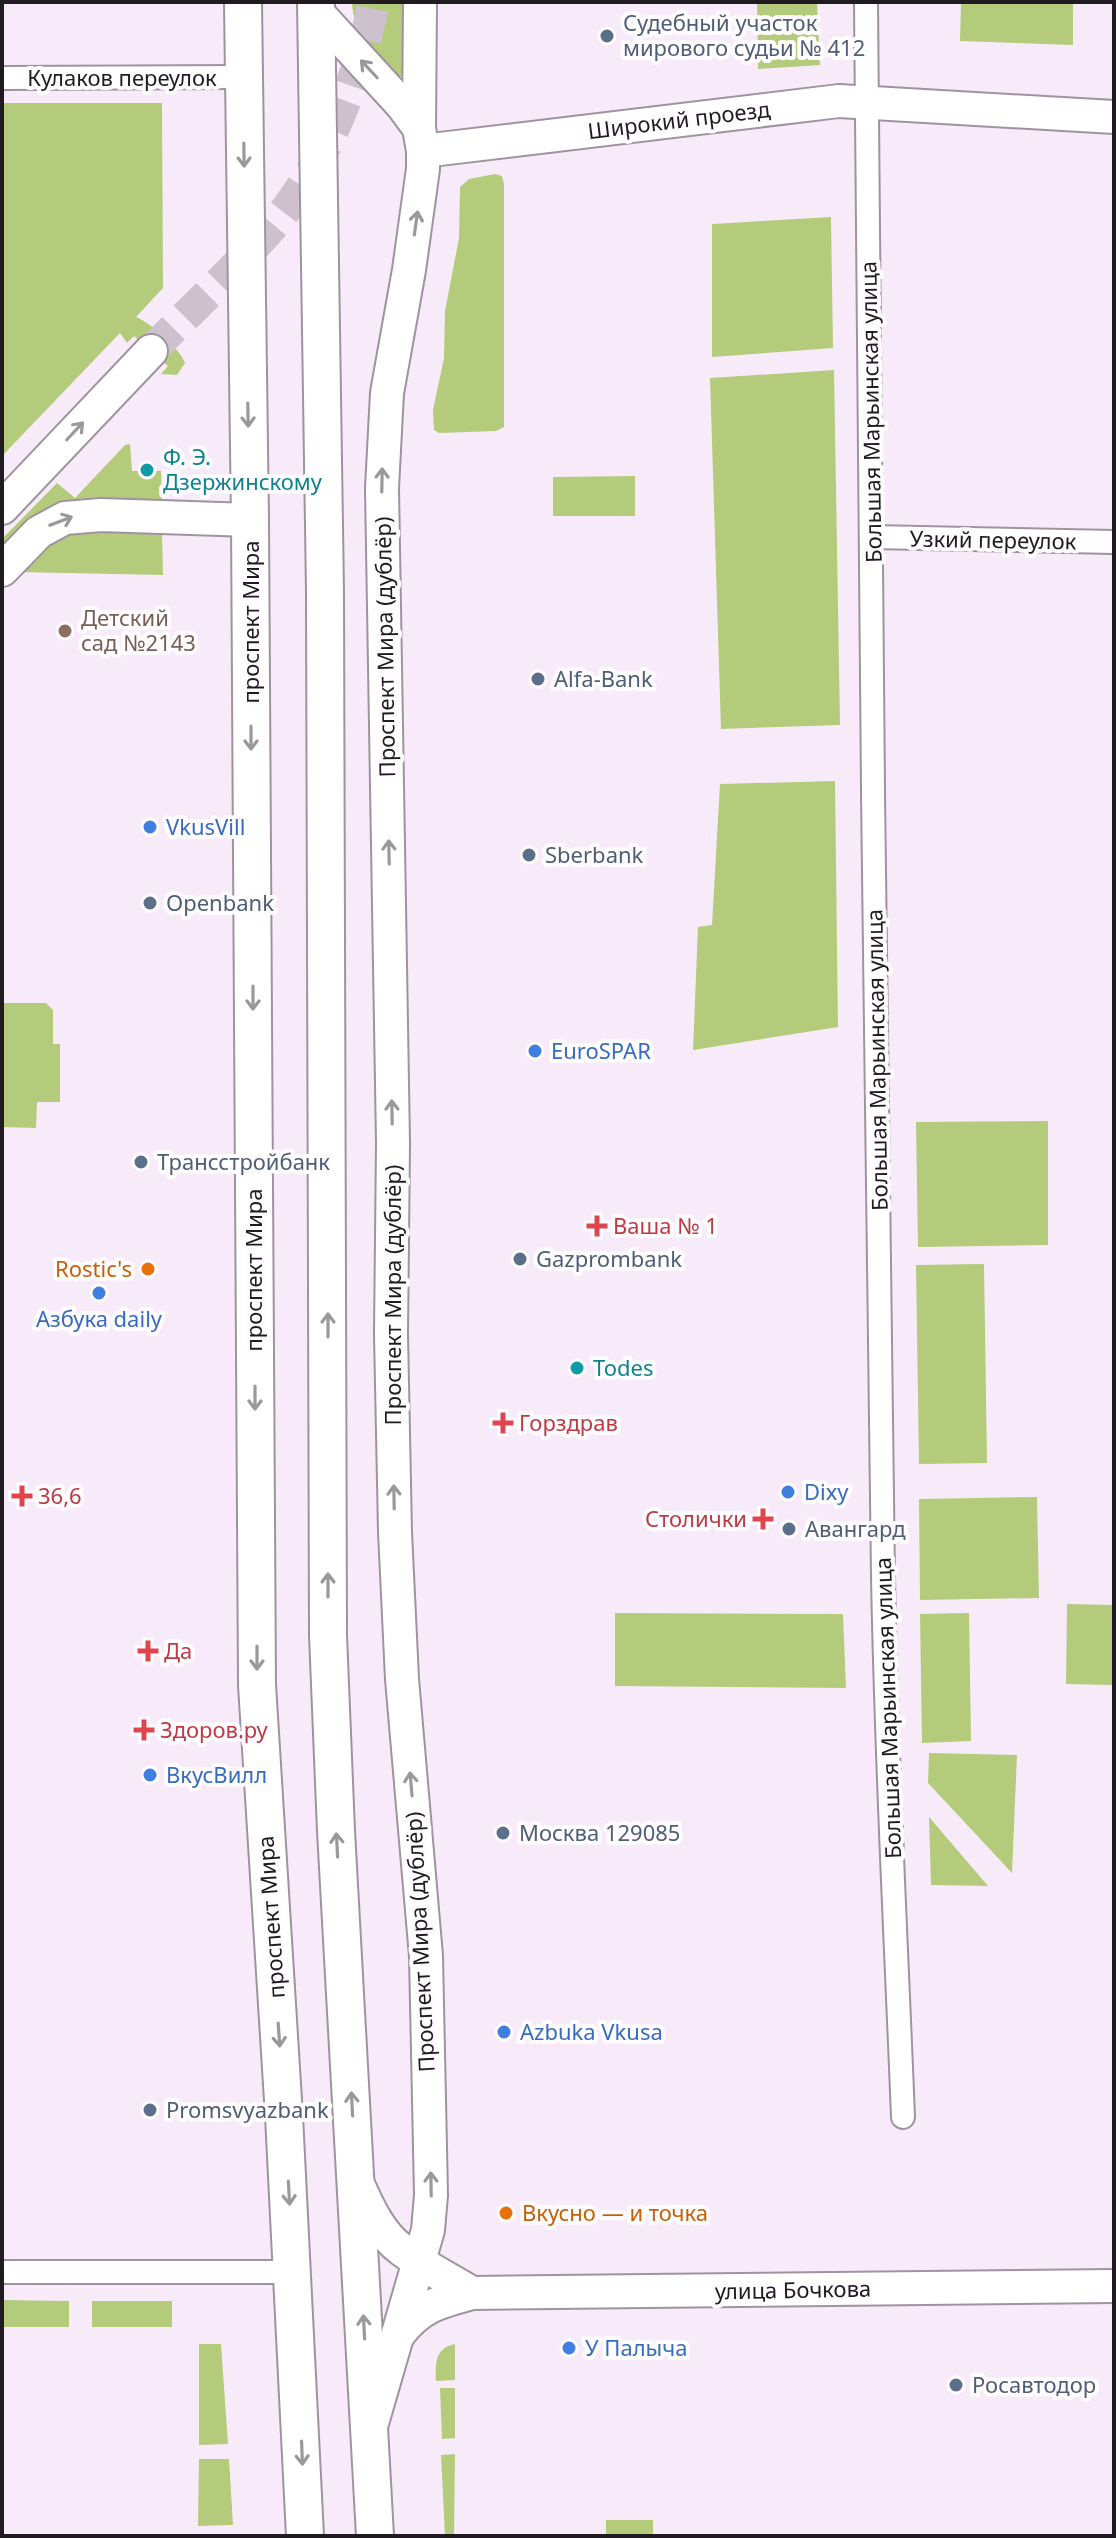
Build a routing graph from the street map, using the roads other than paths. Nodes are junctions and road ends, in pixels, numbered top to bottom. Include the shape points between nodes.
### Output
1 (243, 2) edge
2 (420, 2) edge
3 (866, 2) edge
4 (316, 6) edge
5 (242, 77) junction
6 (2, 78) edge
7 (867, 102) junction
8 (1114, 117) edge
9 (421, 140) junction
10 (151, 351) tunnel mouth
11 (2, 508) edge
12 (250, 520) junction
13 (872, 537) junction
14 (1114, 542) edge
15 (2, 570) edge
16 (903, 2117) dead end
17 (357, 2182) junction
18 (420, 2260) junction
19 (2, 2272) edge
20 (293, 2272) junction
21 (1114, 2286) edge
22 (472, 2293) junction
23 (399, 2334) junction
24 (369, 2433) junction
25 (305, 2536) edge
26 (375, 2536) edge

1 - 5 main road, проспект Мира
2 - 9 street, Проспект Мира (дублёр)
3 - 7 street, Большая Марьинская улица
9 -> 4 street via 402,105
17 -> 4 main road via 328,1635 325,608
5 - 6 street, Кулаков переулок
5 -> 12 main road, проспект Мира
7 - 8 street, Широкий проезд
7 - 9 street, Широкий проезд
7 - 13 street, Большая Марьинская улица
18 -> 9 street, Проспект Мира (дублёр) via 431,2195 426,1956 395,1532 382,488 387,393 423,177
11 -> 10 street
15 -> 12 street via 39,532 65,518
12 -> 20 main road, проспект Мира via 257,1685
13 - 14 street, Узкий переулок
13 - 16 street, Большая Марьинская улица via 883,1574
17 - 18 street via 384,2232
24 -> 17 main road
18 - 22 street
18 - 23 street, Проспект Мира (дублёр)
19 - 20 street
20 -> 25 main road, проспект Мира
21 - 22 street, улица Бочкова
22 - 23 street, улица Бочкова via 413,2315
23 - 24 street, Проспект Мира (дублёр)
24 - 26 main road

